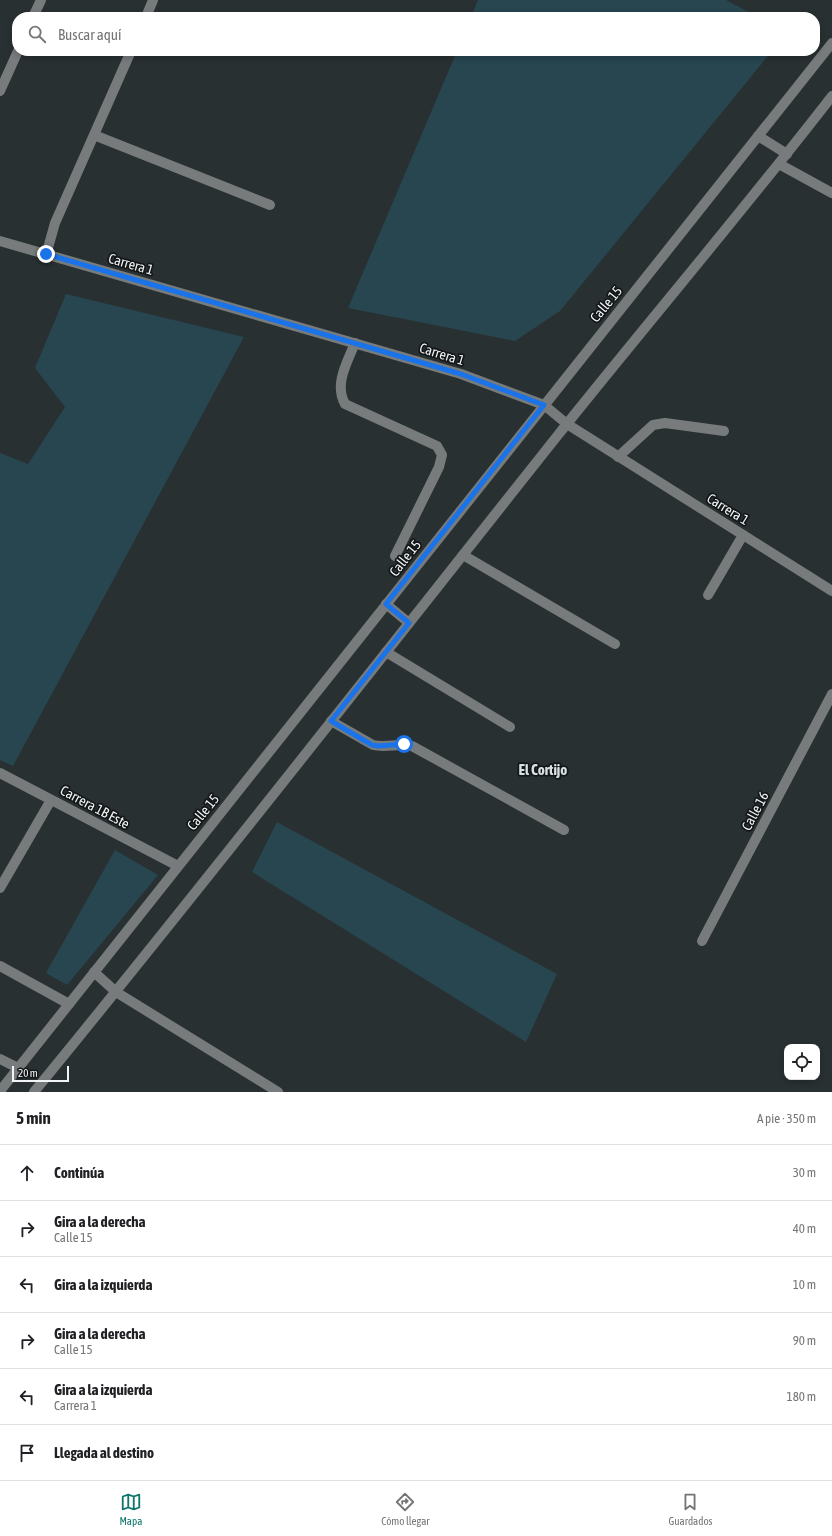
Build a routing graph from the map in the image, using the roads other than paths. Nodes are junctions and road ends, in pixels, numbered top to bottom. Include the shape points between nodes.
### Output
1 (41, 0) edge
2 (153, 0) edge
3 (35, 12) edge
4 (148, 12) edge
5 (832, 43) edge
6 (16, 56) edge
7 (129, 56) edge
8 (0, 90) edge
9 (832, 96) edge
10 (94, 135) junction
11 (758, 136) junction
12 (787, 154) junction
13 (779, 164) junction
14 (832, 194) edge
15 (270, 205) dead end
16 (0, 241) edge
17 (46, 254) junction
18 (355, 343) junction
19 (544, 405) junction
20 (567, 424) junction
21 (724, 431) dead end
22 (618, 457) junction
23 (743, 535) junction
24 (463, 555) junction
25 (395, 556) dead end
26 (832, 591) edge
27 (708, 595) dead end
28 (386, 604) junction
29 (409, 623) junction
30 (615, 644) dead end
31 (386, 652) junction
32 (832, 694) edge
33 (331, 721) junction
34 (510, 727) dead end
35 (0, 773) edge
36 (51, 800) junction
37 (564, 830) dead end
38 (178, 866) junction
39 (0, 888) edge
40 (702, 941) dead end
41 (0, 966) edge
42 (94, 972) junction
43 (116, 992) junction
44 (68, 1004) junction
45 (0, 1059) edge
46 (18, 1068) junction
47 (0, 1091) edge
48 (34, 1092) edge
49 (278, 1092) edge

1 - 3 street
2 - 4 street
5 - 11 street, Calle 15
6 - 8 street
7 - 10 street
9 - 12 street
10 - 15 street
10 - 17 street via 55,223
11 - 12 street
11 - 19 street, Calle 15
12 - 13 street
13 - 14 street
13 - 20 street
16 - 17 street, Carrera 1
17 - 18 street, Carrera 1
18 - 19 street, Carrera 1 via 461,374
18 - 25 street via 340,385 341,397 345,404 437,446 442,454 439,466
19 - 20 street, Carrera 1
19 - 28 street, Calle 15
20 - 22 street, Carrera 1
20 - 24 street
21 - 22 street via 665,423 653,425
22 - 23 street, Carrera 1
23 - 26 street, Carrera 1
23 - 27 street
24 - 29 street
24 - 30 street
28 - 29 street
28 - 38 street, Calle 15
29 - 31 street
31 - 33 street
31 - 34 street
32 - 40 street, Calle 16
33 - 37 street via 372,745 412,746
33 - 43 street
35 - 36 street, Carrera 1B Este
36 - 38 street, Carrera 1B Este
36 - 39 street
38 - 42 street, Calle 15
41 - 44 street
42 - 43 street
42 - 44 street, Calle 15
43 - 48 street
43 - 49 street
44 - 46 street, Calle 15
45 - 46 street
46 - 47 street, Calle 15

